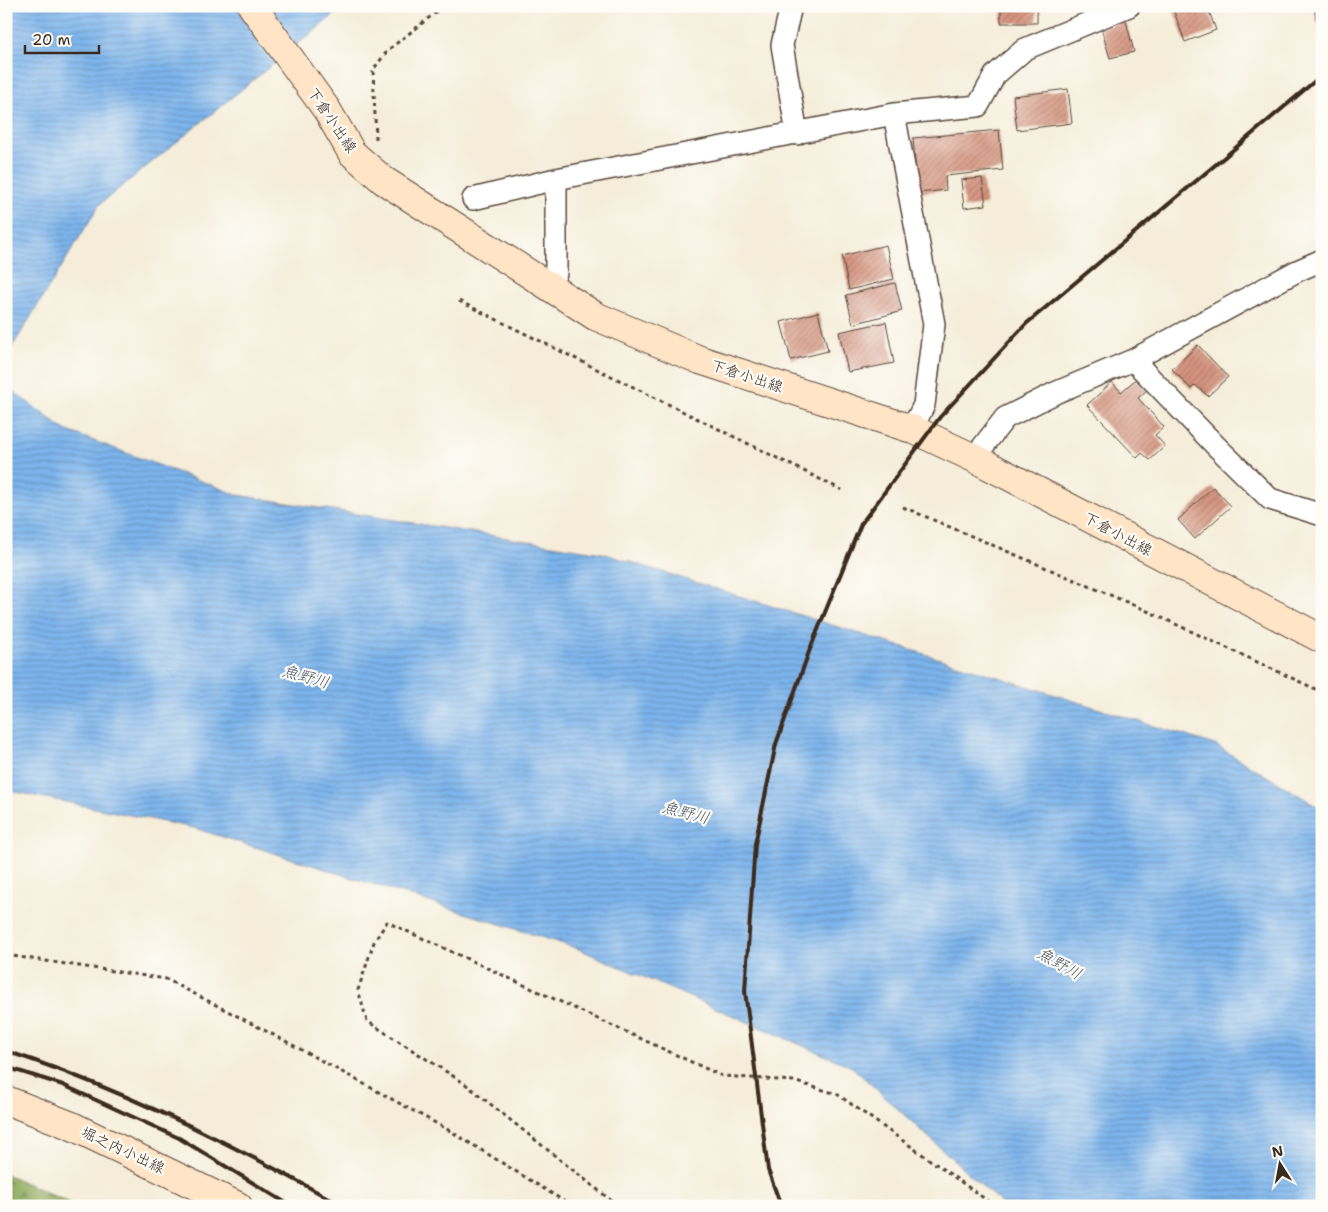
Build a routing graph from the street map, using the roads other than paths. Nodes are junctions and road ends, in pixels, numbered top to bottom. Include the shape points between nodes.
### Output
1 (252, 6) edge
2 (791, 6) edge
3 (1129, 6) edge
4 (894, 114) junction
5 (797, 134) junction
6 (556, 179) junction
7 (472, 199) dead end
8 (1322, 260) edge
9 (547, 286) junction
10 (1133, 360) junction
11 (912, 429) junction
12 (974, 458) junction
13 (1322, 515) edge
14 (1322, 639) edge
15 (6, 1100) edge
16 (238, 1206) edge

1 - 9 main road, 下倉小出線 via 327,110 352,153 383,180
2 - 5 street via 782,45
3 - 4 street via 1025,49 995,75 978,106
4 - 5 street
4 - 11 street via 934,324 924,404
5 - 6 street
6 - 7 street
6 - 9 street via 556,273
8 - 10 street
9 - 11 main road, 下倉小出線 via 595,316 700,360
10 - 12 street via 1005,418
10 - 13 street via 1270,498
11 - 12 main road, 下倉小出線
12 - 14 main road, 下倉小出線
15 - 16 main road, 堀之内小出線 via 72,1126

